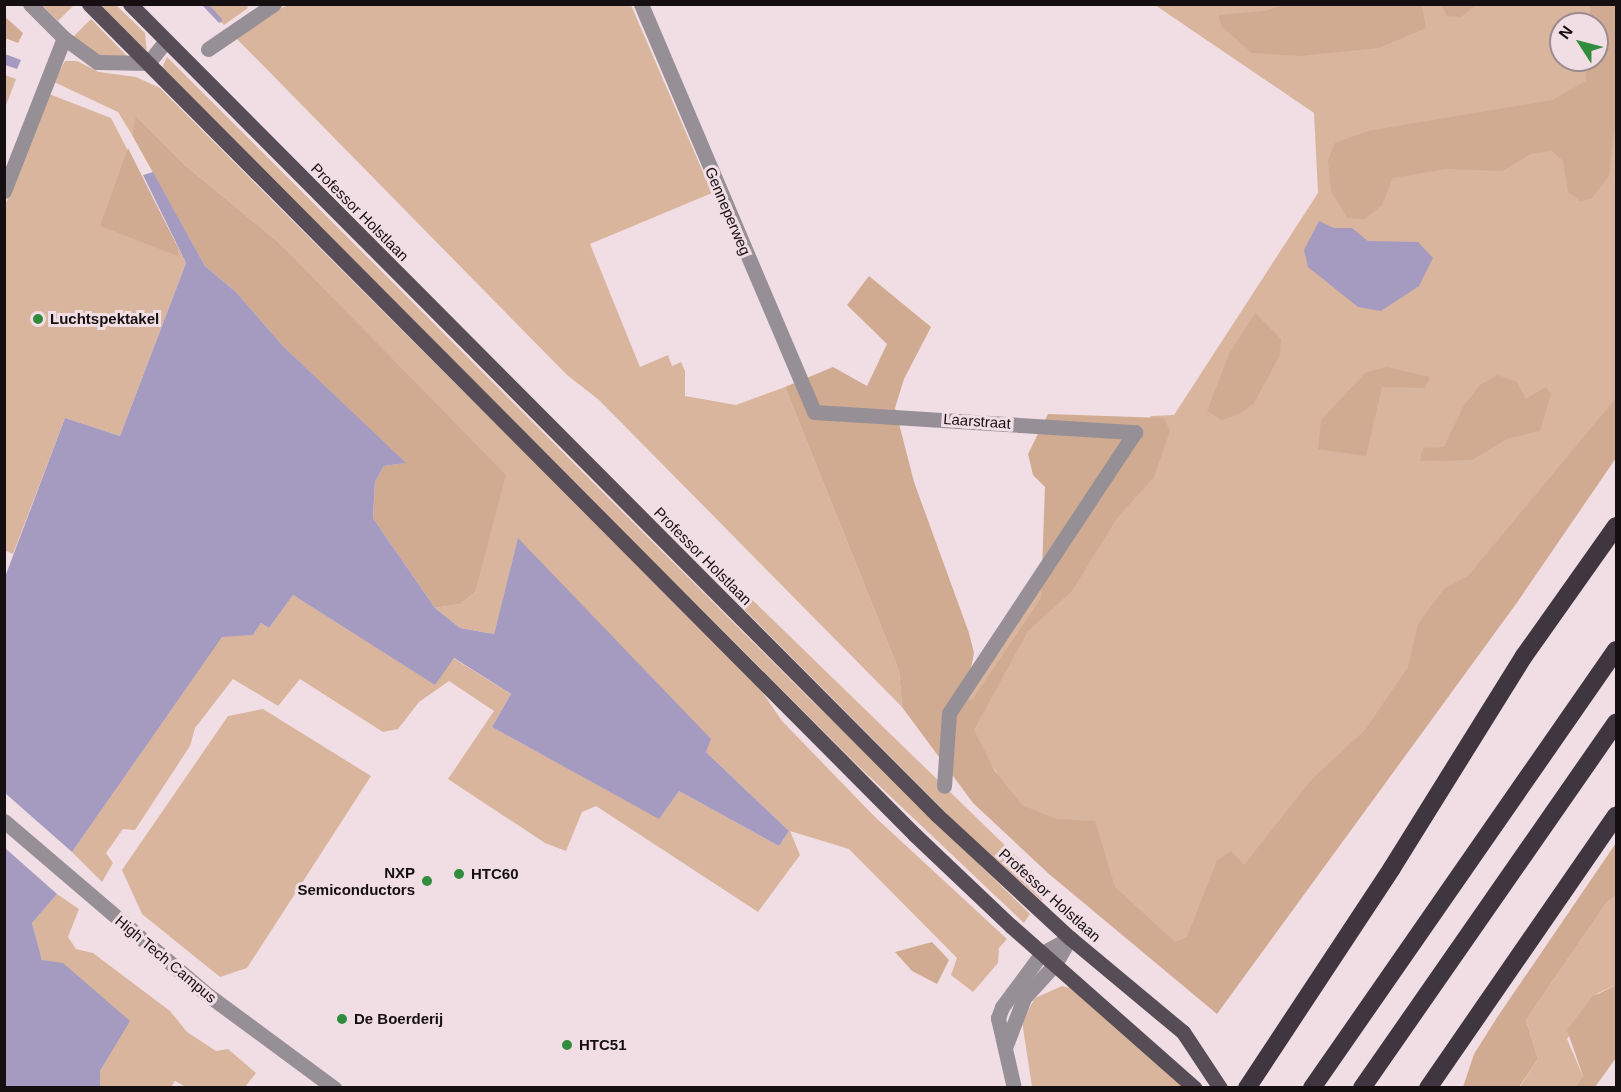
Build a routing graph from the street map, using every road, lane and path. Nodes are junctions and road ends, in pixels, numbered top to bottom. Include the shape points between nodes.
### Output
1 (30, 4) edge
2 (89, 4) edge
3 (130, 4) edge
4 (274, 4) edge
5 (641, 4) edge
6 (64, 38) junction
7 (166, 41) junction
8 (208, 49) dead end
9 (148, 63) junction
10 (4, 191) edge
11 (819, 411) joint
12 (1617, 526) edge
13 (1617, 650) edge
14 (1617, 723) edge
15 (944, 786) dead end
16 (1617, 815) edge
17 (4, 821) edge
18 (1070, 938) junction
19 (1042, 953) junction
20 (1055, 964) junction
21 (1006, 1045) junction
22 (1316, 1082) edge
23 (334, 1088) edge
24 (1014, 1088) edge
25 (1196, 1088) edge
26 (1221, 1088) edge
27 (1247, 1088) edge
28 (1362, 1088) edge
29 (1428, 1088) edge

1 - 6 street
2 - 9 main road
3 - 7 main road, Professor Holstlaan
4 - 8 street
5 - 11 street, Genneperweg via 814,412
6 - 9 street via 97,62
6 - 10 street
7 - 9 street
7 - 18 main road, Professor Holstlaan via 834,713
9 - 19 main road via 915,835
11 - 15 street, Laarstraat via 1135,432 949,713
12 - 27 highway via 1499,695
13 - 22 highway
14 - 28 highway
16 - 29 highway
17 - 23 street, High Tech Campus via 208,995
18 - 19 street
18 - 20 street
18 - 26 main road, Professor Holstlaan via 1183,1032
19 - 20 main road
19 - 21 street via 1002,1006 998,1018
20 - 21 street via 1024,998
20 - 25 main road
21 - 24 street

